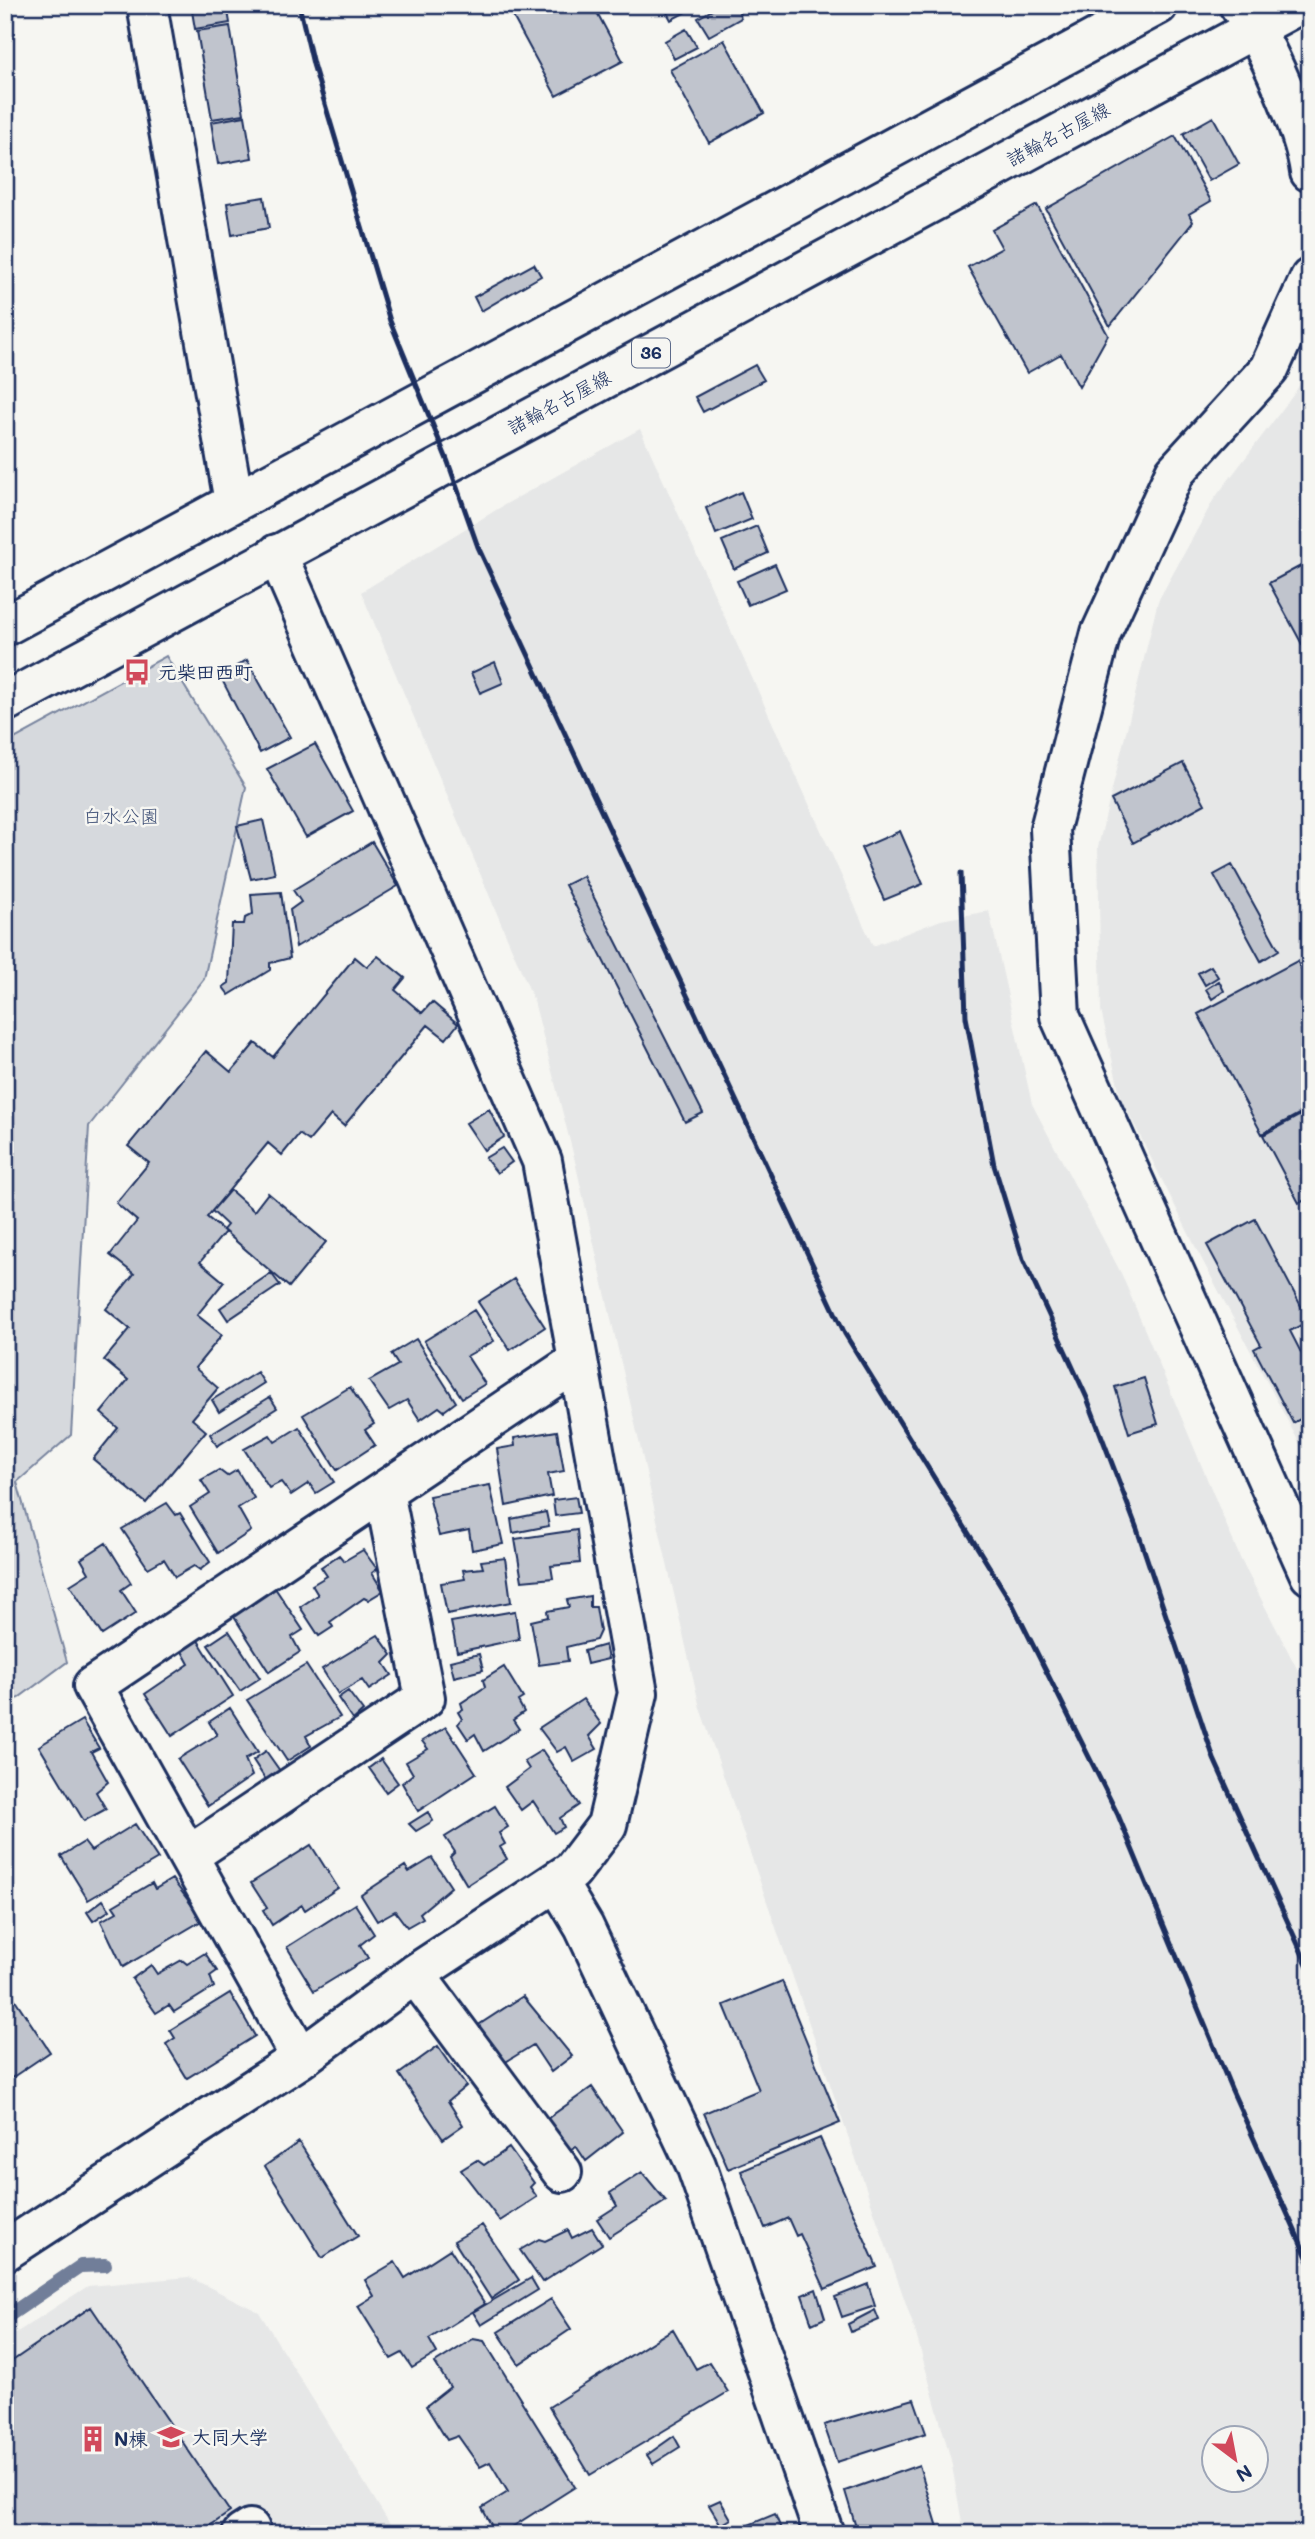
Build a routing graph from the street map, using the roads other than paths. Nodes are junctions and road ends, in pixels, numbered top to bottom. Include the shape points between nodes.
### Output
1 (147, 5) edge
2 (1158, 5) edge
3 (1298, 5) edge
4 (1247, 16) edge
5 (1310, 172) edge
6 (1310, 278) edge
7 (234, 502) junction
8 (277, 554) junction
9 (5, 626) edge
10 (5, 702) edge
11 (578, 1361) junction
12 (384, 1492) junction
13 (1310, 1575) edge
14 (188, 1856) junction
15 (557, 1882) junction
16 (415, 1974) junction
17 (301, 2058) junction
18 (562, 2172) dead end
19 (5, 2252) edge
20 (824, 2534) edge

1 - 7 street
2 - 7 street
3 - 4 street, 諸輪名古屋線 / 36
4 - 5 street via 1304,143
4 - 8 street, 諸輪名古屋線 / 36
6 - 13 street via 1269,369 1175,472 1101,633 1050,829 1060,1016
7 - 9 street
8 - 10 street, 諸輪名古屋線 / 36
8 - 11 street via 542,1161
11 - 12 street
11 - 15 street via 638,1693 607,1825 572,1871
12 - 14 street via 425,1698
12 - 14 street via 93,1685
14 - 17 street
15 - 16 street
15 - 20 street via 584,1927 696,2165
16 - 17 street
16 - 18 street
17 - 19 street

